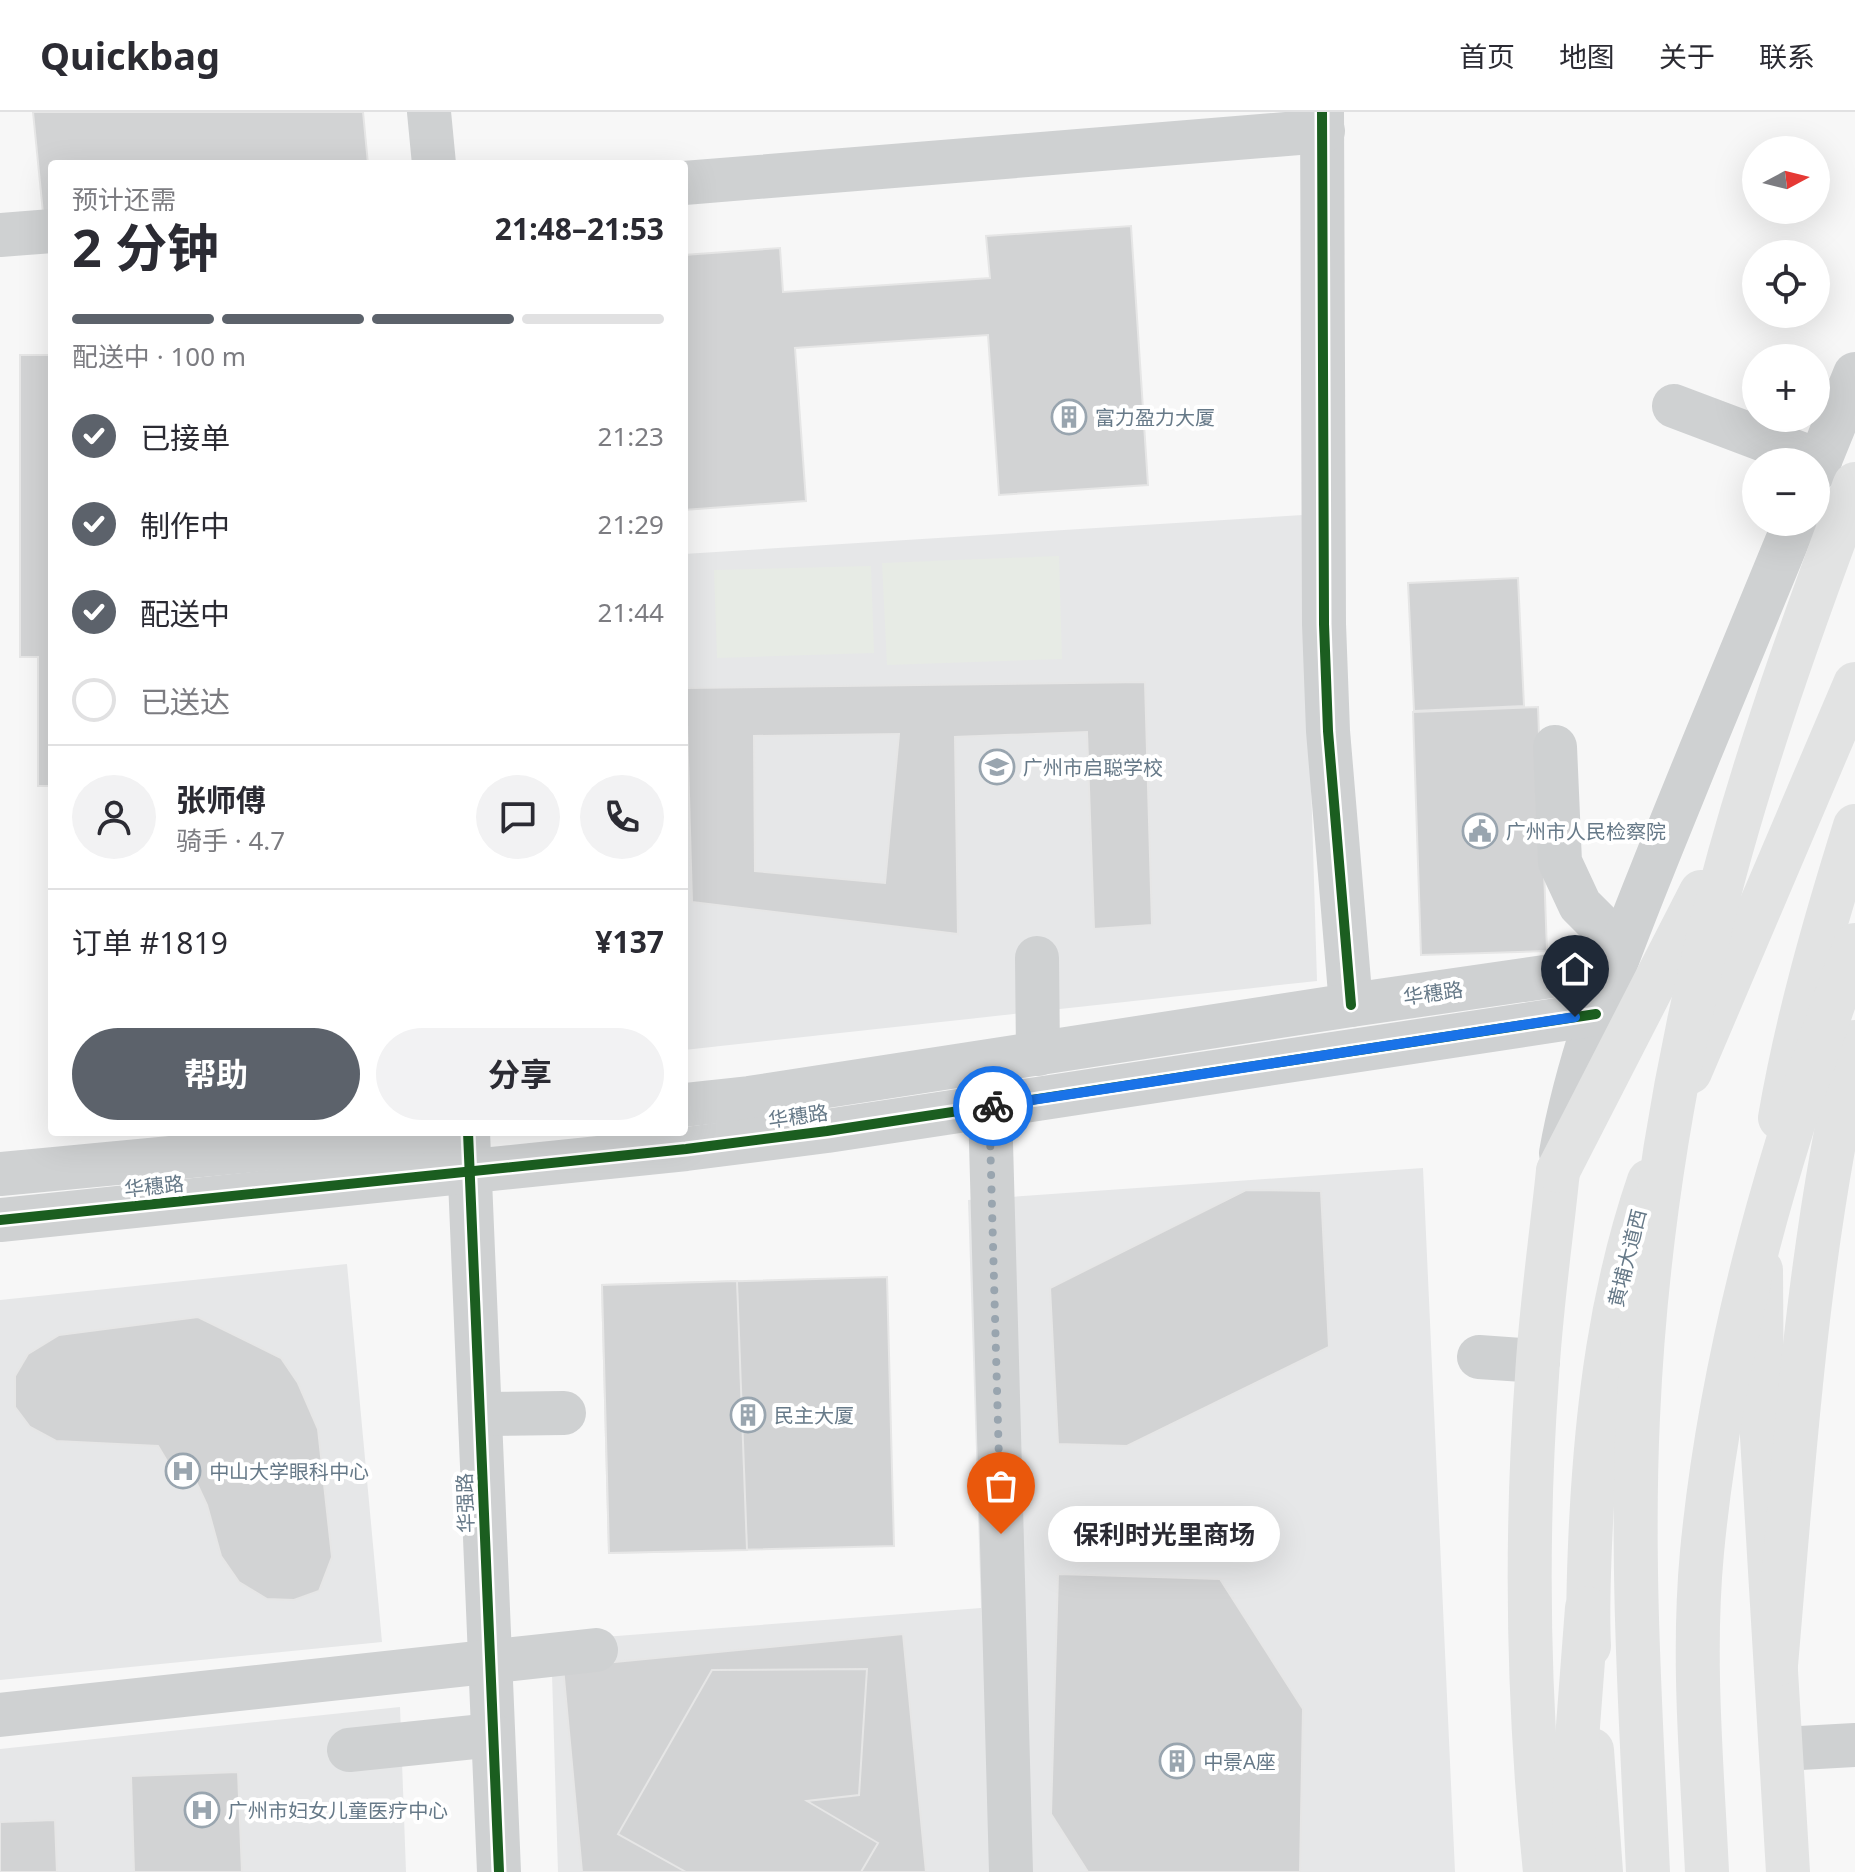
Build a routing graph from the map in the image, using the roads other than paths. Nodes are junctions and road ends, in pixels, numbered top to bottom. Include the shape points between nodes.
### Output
1 (429, 112) edge
2 (1322, 122) edge
3 (434, 160) edge
4 (688, 183) edge
5 (48, 231) edge
6 (0, 235) edge
7 (1855, 374) edge
8 (1674, 406) dead end
9 (1773, 448) edge
10 (1830, 472) edge
11 (1789, 536) edge
12 (1819, 536) edge
13 (1855, 546) edge
14 (1855, 684) edge
15 (1555, 747) dead end
16 (1855, 826) edge
17 (1855, 945) edge
18 (1617, 957) junction
19 (1037, 958) dead end
20 (1351, 1005) junction
21 (1596, 1014) junction
22 (1855, 1042) edge
23 (1038, 1054) junction
24 (1850, 1103) edge
25 (688, 1104) edge
26 (990, 1106) junction
27 (403, 1136) edge
28 (469, 1152) edge
29 (1558, 1171) junction
30 (0, 1174) edge
31 (0, 1220) edge
32 (1479, 1357) dead end
33 (1538, 1361) junction
34 (564, 1413) dead end
35 (480, 1414) junction
36 (1587, 1608) junction
37 (596, 1650) dead end
38 (490, 1662) junction
39 (1776, 1665) junction
40 (0, 1715) edge
41 (493, 1735) junction
42 (1855, 1745) edge
43 (1782, 1749) junction
44 (349, 1750) dead end
45 (499, 1872) edge
46 (1011, 1872) edge
47 (1545, 1872) edge
48 (1573, 1872) edge
49 (1601, 1872) edge
50 (1648, 1872) edge
51 (1707, 1872) edge
52 (1788, 1872) edge

1 - 3 street
2 - 4 street
2 - 20 street via 1324,624
5 - 6 street
7 - 10 street
8 - 9 street
11 - 18 street
12 - 50 main road via 1804,626 1745,807 1690,1014 1646,1305 1635,1513
13 - 29 main road via 1715,865
14 - 36 main road, 黄埔大道西 via 1683,1088 1636,1219 1610,1328 1599,1405
15 - 18 street via 1560,862 1580,905
16 - 39 main road via 1818,949 1769,1185 1760,1336
17 - 51 main road via 1785,1147 1734,1351 1717,1447 1702,1553 1699,1648
18 - 20 street, 华穗路
18 - 21 street
19 - 23 street
20 - 23 street, 华穗路
21 - 26 street, 华穗路
21 - 29 street via 1569,1106
22 - 24 main road
23 - 25 street, 华穗路
24 - 39 main road via 1808,1322
26 - 28 street, 华穗路 via 717,1145
26 - 46 street
27 - 30 street, 华穗路
28 - 31 street, 华穗路
28 - 35 street, 华强路
29 - 33 main road
32 - 33 street
33 - 47 main road via 1529,1564
34 - 35 street
35 - 38 street, 华强路
36 - 48 main road
36 - 49 main road, 黄埔大道西
37 - 38 street
38 - 40 street
38 - 41 street, 华强路
39 - 43 main road
41 - 44 street
41 - 45 street, 华强路
42 - 43 street
43 - 52 main road

